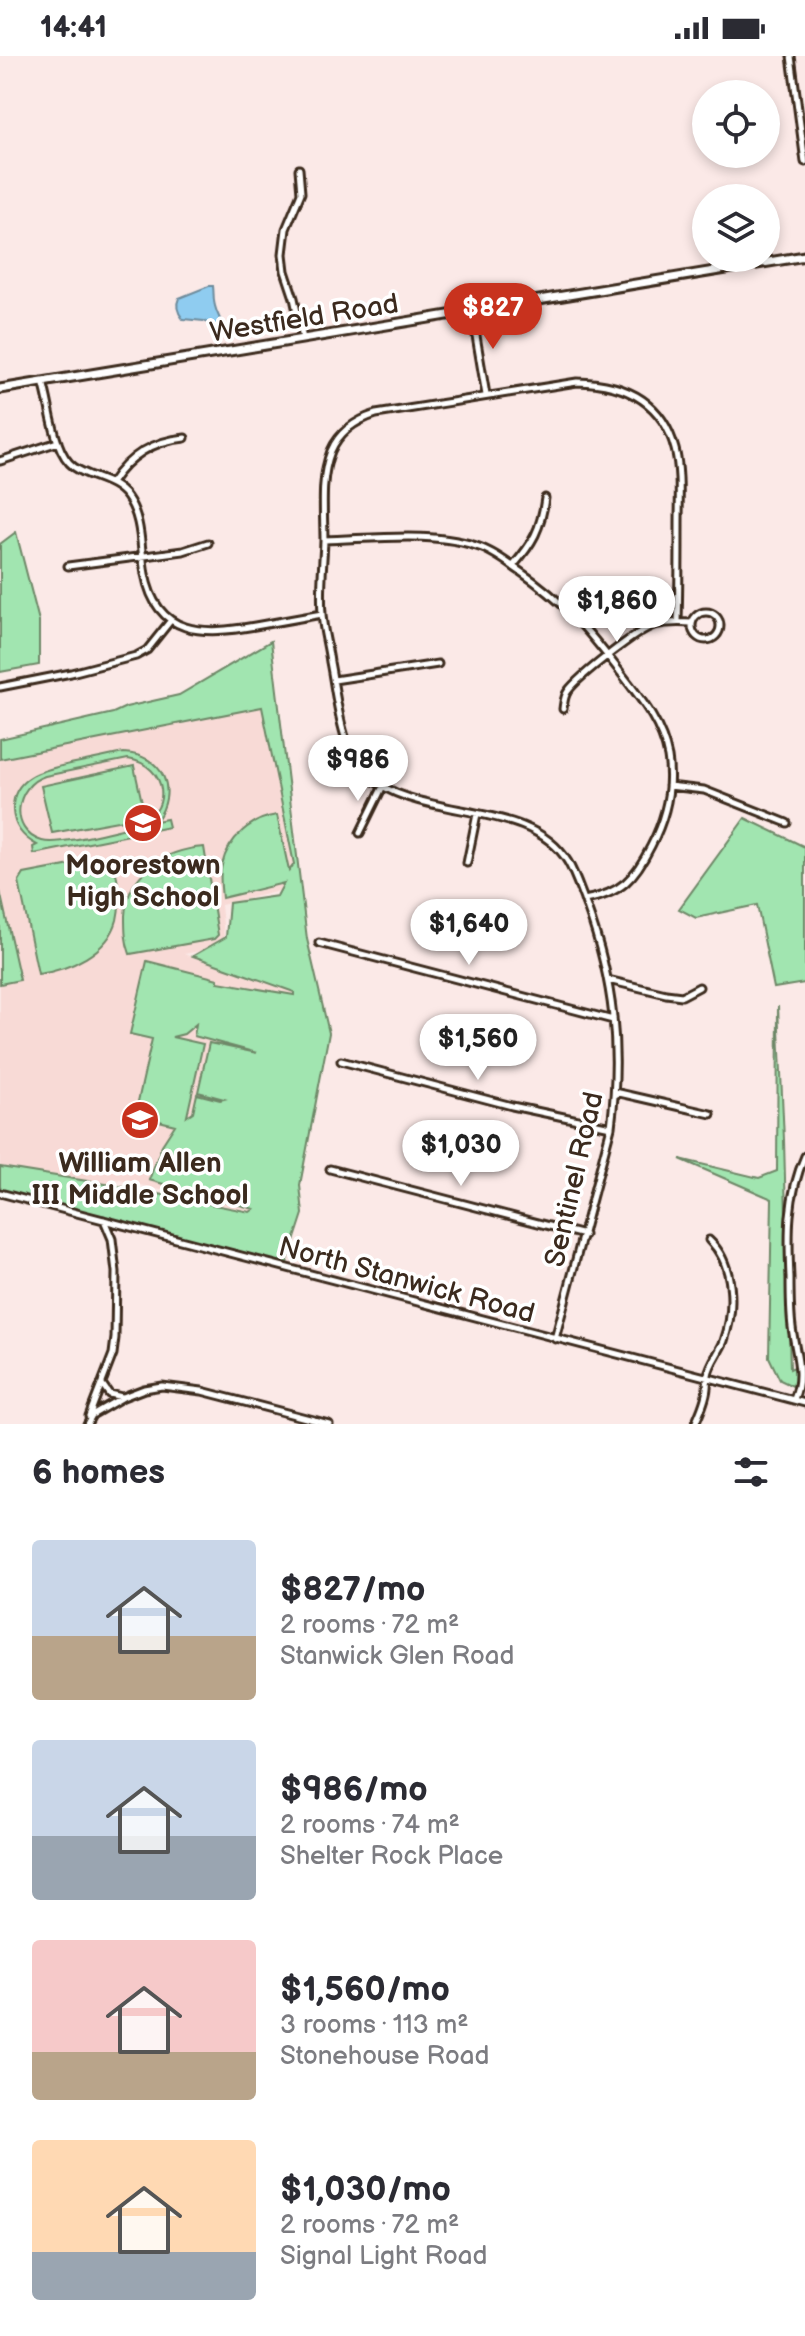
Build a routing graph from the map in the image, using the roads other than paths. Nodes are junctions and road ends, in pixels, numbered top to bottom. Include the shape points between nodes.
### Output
1 (791, 56) edge
2 (805, 162) edge
3 (299, 169) dead end
4 (805, 256) edge
5 (472, 312) junction
6 (303, 339) junction
7 (43, 382) junction
8 (0, 389) edge
9 (486, 395) junction
10 (185, 438) dead end
11 (58, 442) junction
12 (0, 461) edge
13 (111, 483) junction
14 (545, 498) dead end
15 (324, 540) junction
16 (208, 543) dead end
17 (143, 557) junction
18 (68, 566) dead end
19 (513, 566) junction
20 (322, 614) junction
21 (171, 620) junction
22 (678, 622) junction
23 (692, 623) junction
24 (608, 656) junction
25 (438, 664) dead end
26 (334, 680) junction
27 (0, 687) edge
28 (563, 709) dead end
29 (383, 786) junction
30 (669, 786) junction
31 (477, 814) junction
32 (787, 823) dead end
33 (360, 833) dead end
34 (467, 863) dead end
35 (584, 900) junction
36 (319, 943) dead end
37 (608, 980) junction
38 (699, 987) dead end
39 (613, 1020) junction
40 (341, 1061) dead end
41 (615, 1092) junction
42 (711, 1114) dead end
43 (611, 1127) junction
44 (805, 1156) edge
45 (330, 1169) dead end
46 (0, 1193) edge
47 (103, 1219) junction
48 (584, 1235) junction
49 (709, 1240) dead end
50 (555, 1339) junction
51 (707, 1378) junction
52 (102, 1384) junction
53 (123, 1397) junction
54 (794, 1399) junction
55 (805, 1403) edge
56 (86, 1424) edge
57 (329, 1424) edge
58 (695, 1424) edge

1 - 2 street
3 - 6 street via 301,193 286,229 283,254
4 - 5 street, Westfield Road
5 - 6 street, Westfield Road
5 - 9 street
6 - 7 street, Westfield Road
7 - 8 street, Westfield Road
7 - 11 street
9 - 15 street, Sentinel Road via 376,414 350,427 332,448 326,467
9 - 22 street, Sentinel Road via 597,382 631,392 659,415 677,459
10 - 13 street via 145,449
11 - 12 street
11 - 13 street via 75,468
13 - 17 street via 135,510
14 - 19 street via 539,531
15 - 19 street via 454,540 490,551
15 - 20 street, Sentinel Road
16 - 17 street
17 - 18 street
17 - 21 street via 150,593
19 - 24 street via 569,609
20 - 21 street via 204,632
20 - 26 street, Sentinel Road
21 - 27 street via 136,656
22 - 23 street
22 - 24 street via 654,625
23 - 23 street via 693,632 703,639 712,638 719,628 716,616 708,612
24 - 28 street via 569,690
24 - 30 street via 659,727
25 - 26 street
26 - 29 street, Sentinel Road via 350,749 367,775
29 - 31 street, Sentinel Road
29 - 33 street
30 - 32 street via 704,790
30 - 35 street via 661,825 640,867 619,889
31 - 34 street
31 - 35 street, Sentinel Road via 522,826 551,842 569,863
35 - 37 street, Sentinel Road
36 - 39 street
37 - 38 street via 682,996
37 - 39 street, Sentinel Road
39 - 41 street, Sentinel Road
40 - 43 street
41 - 42 street
41 - 43 street, Sentinel Road
43 - 48 street, Sentinel Road
44 - 54 street via 788,1214 792,1325 802,1366
45 - 48 street
46 - 47 street, North Stanwick Road
47 - 50 street, North Stanwick Road
47 - 52 street via 112,1239 117,1295 113,1354
48 - 50 street, Sentinel Road
49 - 51 street via 726,1262 730,1319
50 - 51 street, North Stanwick Road
51 - 54 street, North Stanwick Road
51 - 58 street
52 - 53 street via 109,1394
52 - 56 street
53 - 56 street
53 - 57 street via 144,1389 181,1387
54 - 55 street, North Stanwick Road

